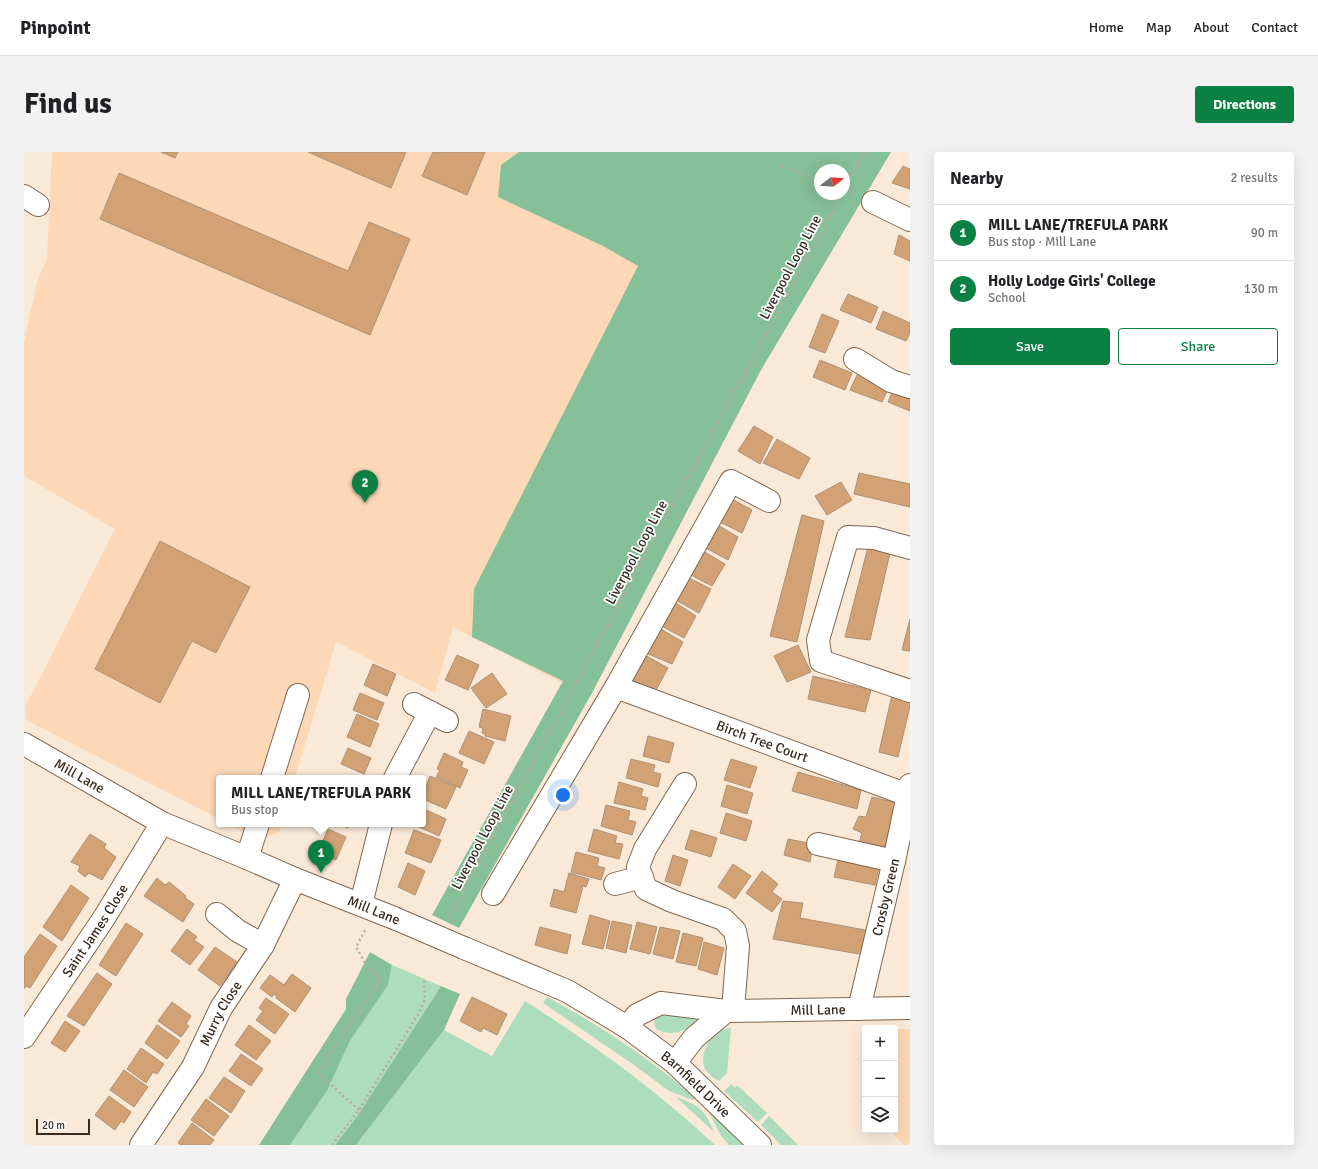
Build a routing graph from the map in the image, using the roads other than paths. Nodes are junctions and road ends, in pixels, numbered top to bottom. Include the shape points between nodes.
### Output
1 (873, 202) dead end
2 (910, 220) edge
3 (855, 359) dead end
4 (910, 387) edge
5 (769, 501) dead end
6 (910, 548) edge
7 (616, 687) junction
8 (910, 691) edge
9 (298, 695) dead end
10 (430, 712) dead end
11 (24, 744) edge
12 (273, 775) edge
13 (397, 775) edge
14 (685, 784) dead end
15 (909, 790) edge
16 (162, 823) junction
17 (257, 827) edge
18 (382, 827) edge
19 (818, 844) dead end
20 (247, 858) junction
21 (894, 861) junction
22 (642, 877) junction
23 (295, 879) junction
24 (615, 884) dead end
25 (493, 894) dead end
26 (377, 911) junction
27 (217, 914) dead end
28 (263, 945) junction
29 (910, 1008) edge
30 (859, 1009) junction
31 (730, 1011) junction
32 (627, 1027) junction
33 (24, 1036) edge
34 (675, 1063) junction
35 (141, 1145) edge
36 (760, 1145) edge

1 - 2 street
3 - 4 street via 891,381
5 - 7 street via 731,481
6 - 8 street via 874,538 848,537 818,640 821,661
7 - 15 street, Birch Tree Court
7 - 25 street
9 - 12 street
10 - 13 street
11 - 16 street, Mill Lane
14 - 22 street via 645,849 638,867
15 - 21 street, Crosby Green
16 - 20 street, Mill Lane
16 - 33 street, Saint James Close via 104,918
17 - 20 street
18 - 26 street
19 - 21 street
20 - 23 street, Mill Lane
21 - 30 street, Crosby Green
22 - 24 street
22 - 31 street via 646,888 672,901 723,919 735,931 738,946
23 - 26 street, Mill Lane
23 - 28 street, Murry Close
26 - 32 street, Mill Lane, bridge via 566,992
27 - 28 street via 238,931
28 - 35 street, Murry Close via 221,1008 193,1067
29 - 30 street, Mill Lane
30 - 31 street, Mill Lane
31 - 32 street, Mill Lane via 660,1003 637,1015
31 - 34 street via 694,1038
32 - 34 street, Barnfield Drive
34 - 36 street, Barnfield Drive

